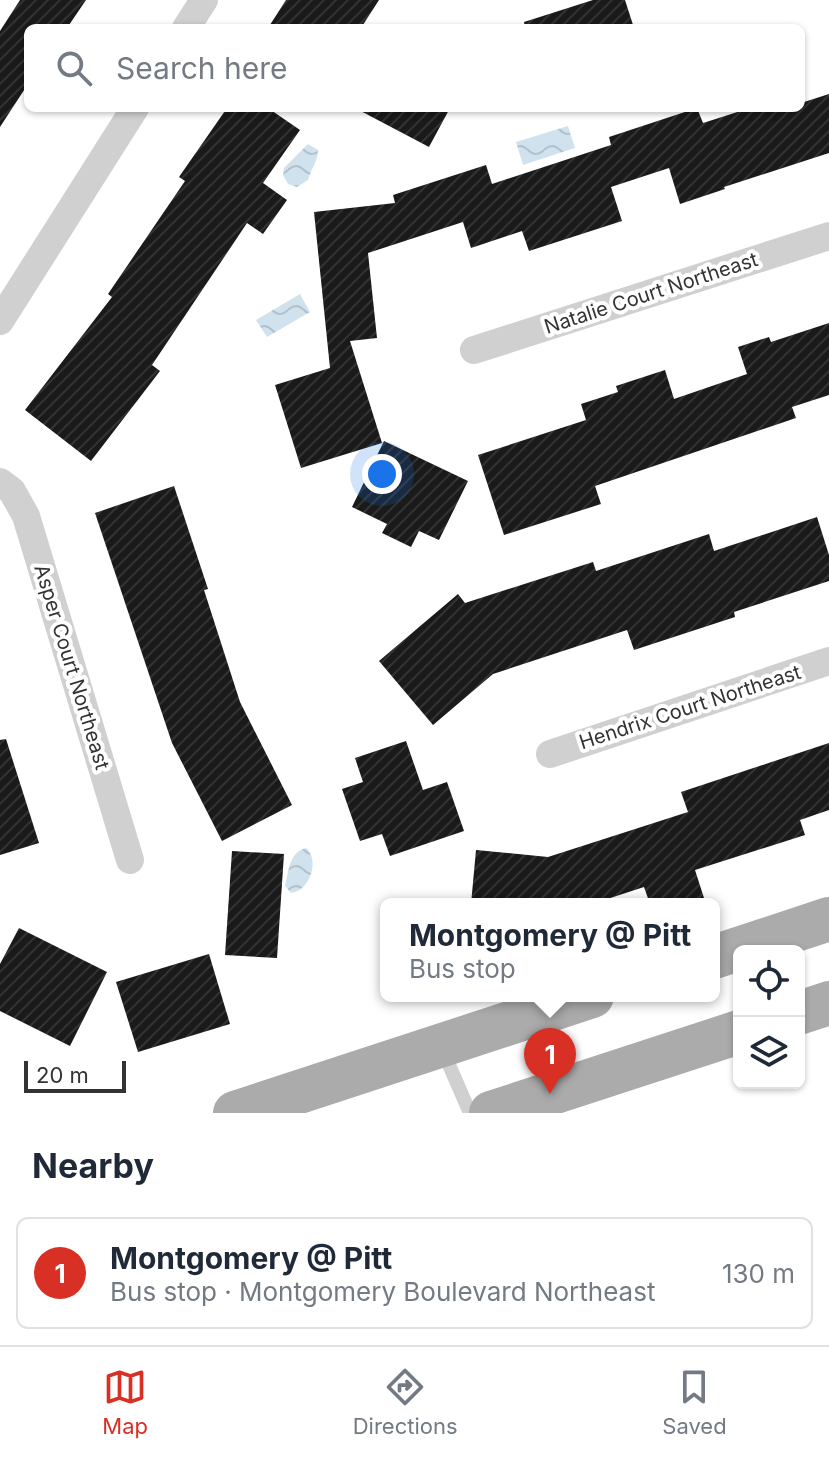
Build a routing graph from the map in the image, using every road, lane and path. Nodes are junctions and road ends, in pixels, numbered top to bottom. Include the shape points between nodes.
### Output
1 (204, 0) edge
2 (189, 24) edge
3 (132, 112) edge
4 (829, 236) edge
5 (0, 321) edge
6 (474, 350) dead end
7 (0, 482) edge
8 (829, 661) edge
9 (550, 754) dead end
10 (130, 860) dead end
11 (829, 919) edge
12 (720, 955) edge
13 (574, 1002) edge
14 (829, 1003) edge
15 (805, 1011) edge
16 (733, 1034) edge
17 (441, 1045) junction
18 (235, 1113) edge
19 (470, 1113) edge
20 (491, 1113) edge

1 - 2 street
3 - 5 street
4 - 6 street, Natalie Court Northeast
7 - 10 street, Asper Court Northeast via 12,491 26,516
8 - 9 street, Hendrix Court Northeast
11 - 12 main road
13 - 17 main road
14 - 15 main road
16 - 20 main road
17 - 18 main road
17 - 19 lane

